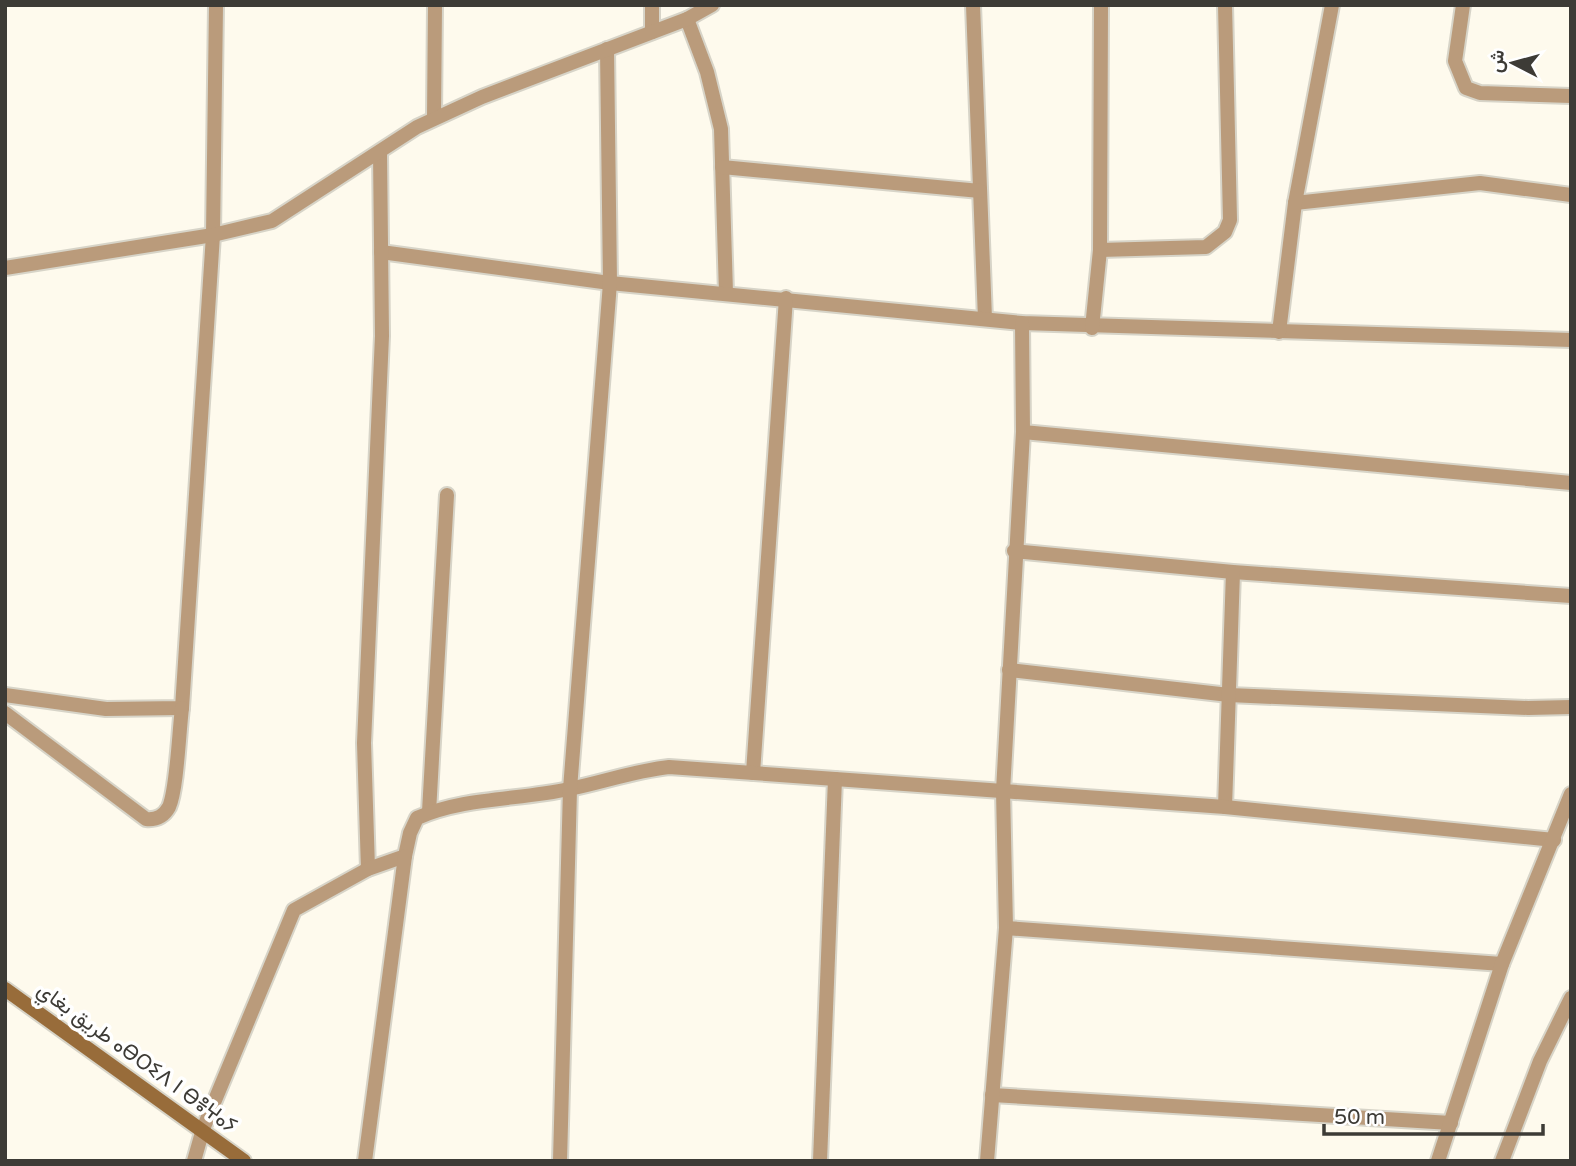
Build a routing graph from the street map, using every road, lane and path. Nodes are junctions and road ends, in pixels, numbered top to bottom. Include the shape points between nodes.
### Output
1 (216, 5) edge
2 (435, 5) edge
3 (652, 5) edge
4 (712, 5) edge
5 (973, 5) edge
6 (1101, 5) edge
7 (1225, 5) edge
8 (1332, 5) edge
9 (1463, 5) edge
10 (687, 19) junction
11 (652, 32) junction
12 (607, 50) junction
13 (1571, 96) edge
14 (435, 118) junction
15 (380, 152) junction
16 (722, 167) junction
17 (980, 191) junction
18 (1571, 195) edge
19 (1295, 203) junction
20 (213, 235) junction
21 (1100, 250) junction
22 (381, 252) junction
23 (5, 268) edge
24 (610, 283) junction
25 (726, 293) junction
26 (786, 298) junction
27 (985, 319) junction
28 (1022, 323) junction
29 (1092, 328) junction
30 (1279, 332) junction
31 (1571, 340) edge
32 (1023, 432) junction
33 (1571, 483) edge
34 (447, 495) dead end
35 (1014, 551) junction
36 (1233, 572) junction
37 (1571, 596) edge
38 (1009, 670) junction
39 (5, 695) edge
40 (1229, 695) junction
41 (1571, 707) edge
42 (182, 708) junction
43 (5, 713) edge
44 (753, 773) junction
45 (835, 779) junction
46 (570, 789) junction
47 (1003, 791) junction
48 (1571, 794) edge
49 (1225, 807) junction
50 (429, 812) junction
51 (1554, 840) junction
52 (405, 856) junction
53 (368, 870) junction
54 (1006, 928) junction
55 (1502, 964) junction
56 (5, 989) edge
57 (1571, 998) edge
58 (992, 1095) junction
59 (1451, 1123) junction
60 (203, 1129) junction
61 (194, 1161) edge
62 (244, 1161) edge
63 (365, 1161) edge
64 (560, 1161) edge
65 (820, 1161) edge
66 (987, 1161) edge
67 (1438, 1161) edge
68 (1502, 1161) edge

1 - 20 street
2 - 14 street
3 - 11 street
4 - 10 street
5 - 17 street
6 - 21 street
7 - 21 street via 1230,220 1225,232 1206,247
8 - 19 street
9 - 13 street via 1455,61 1466,88 1480,93
10 - 11 street
10 - 16 street via 721,129
11 - 12 street
12 - 14 street
12 - 24 street
14 - 15 street
15 - 20 street via 272,221
15 - 22 street
16 - 17 street
16 - 25 street
17 - 27 street
18 - 19 street via 1480,183
19 - 30 street
20 - 23 street
20 - 42 street
21 - 29 street
22 - 24 street
22 - 53 street via 382,336 365,743
24 - 25 street
24 - 46 street
25 - 26 street
26 - 27 street
26 - 44 street
27 - 28 street
28 - 29 street
28 - 32 street
29 - 30 street
30 - 31 street
32 - 33 street
32 - 35 street
34 - 50 street
35 - 36 street
35 - 38 street
36 - 37 street
36 - 40 street
38 - 40 street
38 - 47 street
39 - 42 street via 106,709
40 - 41 street
40 - 49 street
42 - 43 street via 170,804 154,820 146,819
44 - 45 street
44 - 46 street via 668,767 629,772
45 - 47 street
45 - 65 street
46 - 50 street
46 - 64 street
47 - 49 street
47 - 54 street
48 - 51 street
49 - 51 street
50 - 52 street via 412,825
51 - 55 street
52 - 53 street
52 - 63 street
53 - 60 street via 294,910
54 - 55 street
54 - 58 street
55 - 59 street
56 - 60 main road, طريق بغاي ⴰⴱⵔⵉⴷ ⵏ ⴱⴻⵖⴰⵢ
57 - 68 street via 1540,1061
58 - 59 street
58 - 66 street
59 - 67 street
60 - 61 street
60 - 62 main road, طريق بغاي ⴰⴱⵔⵉⴷ ⵏ ⴱⴻⵖⴰⵢ

